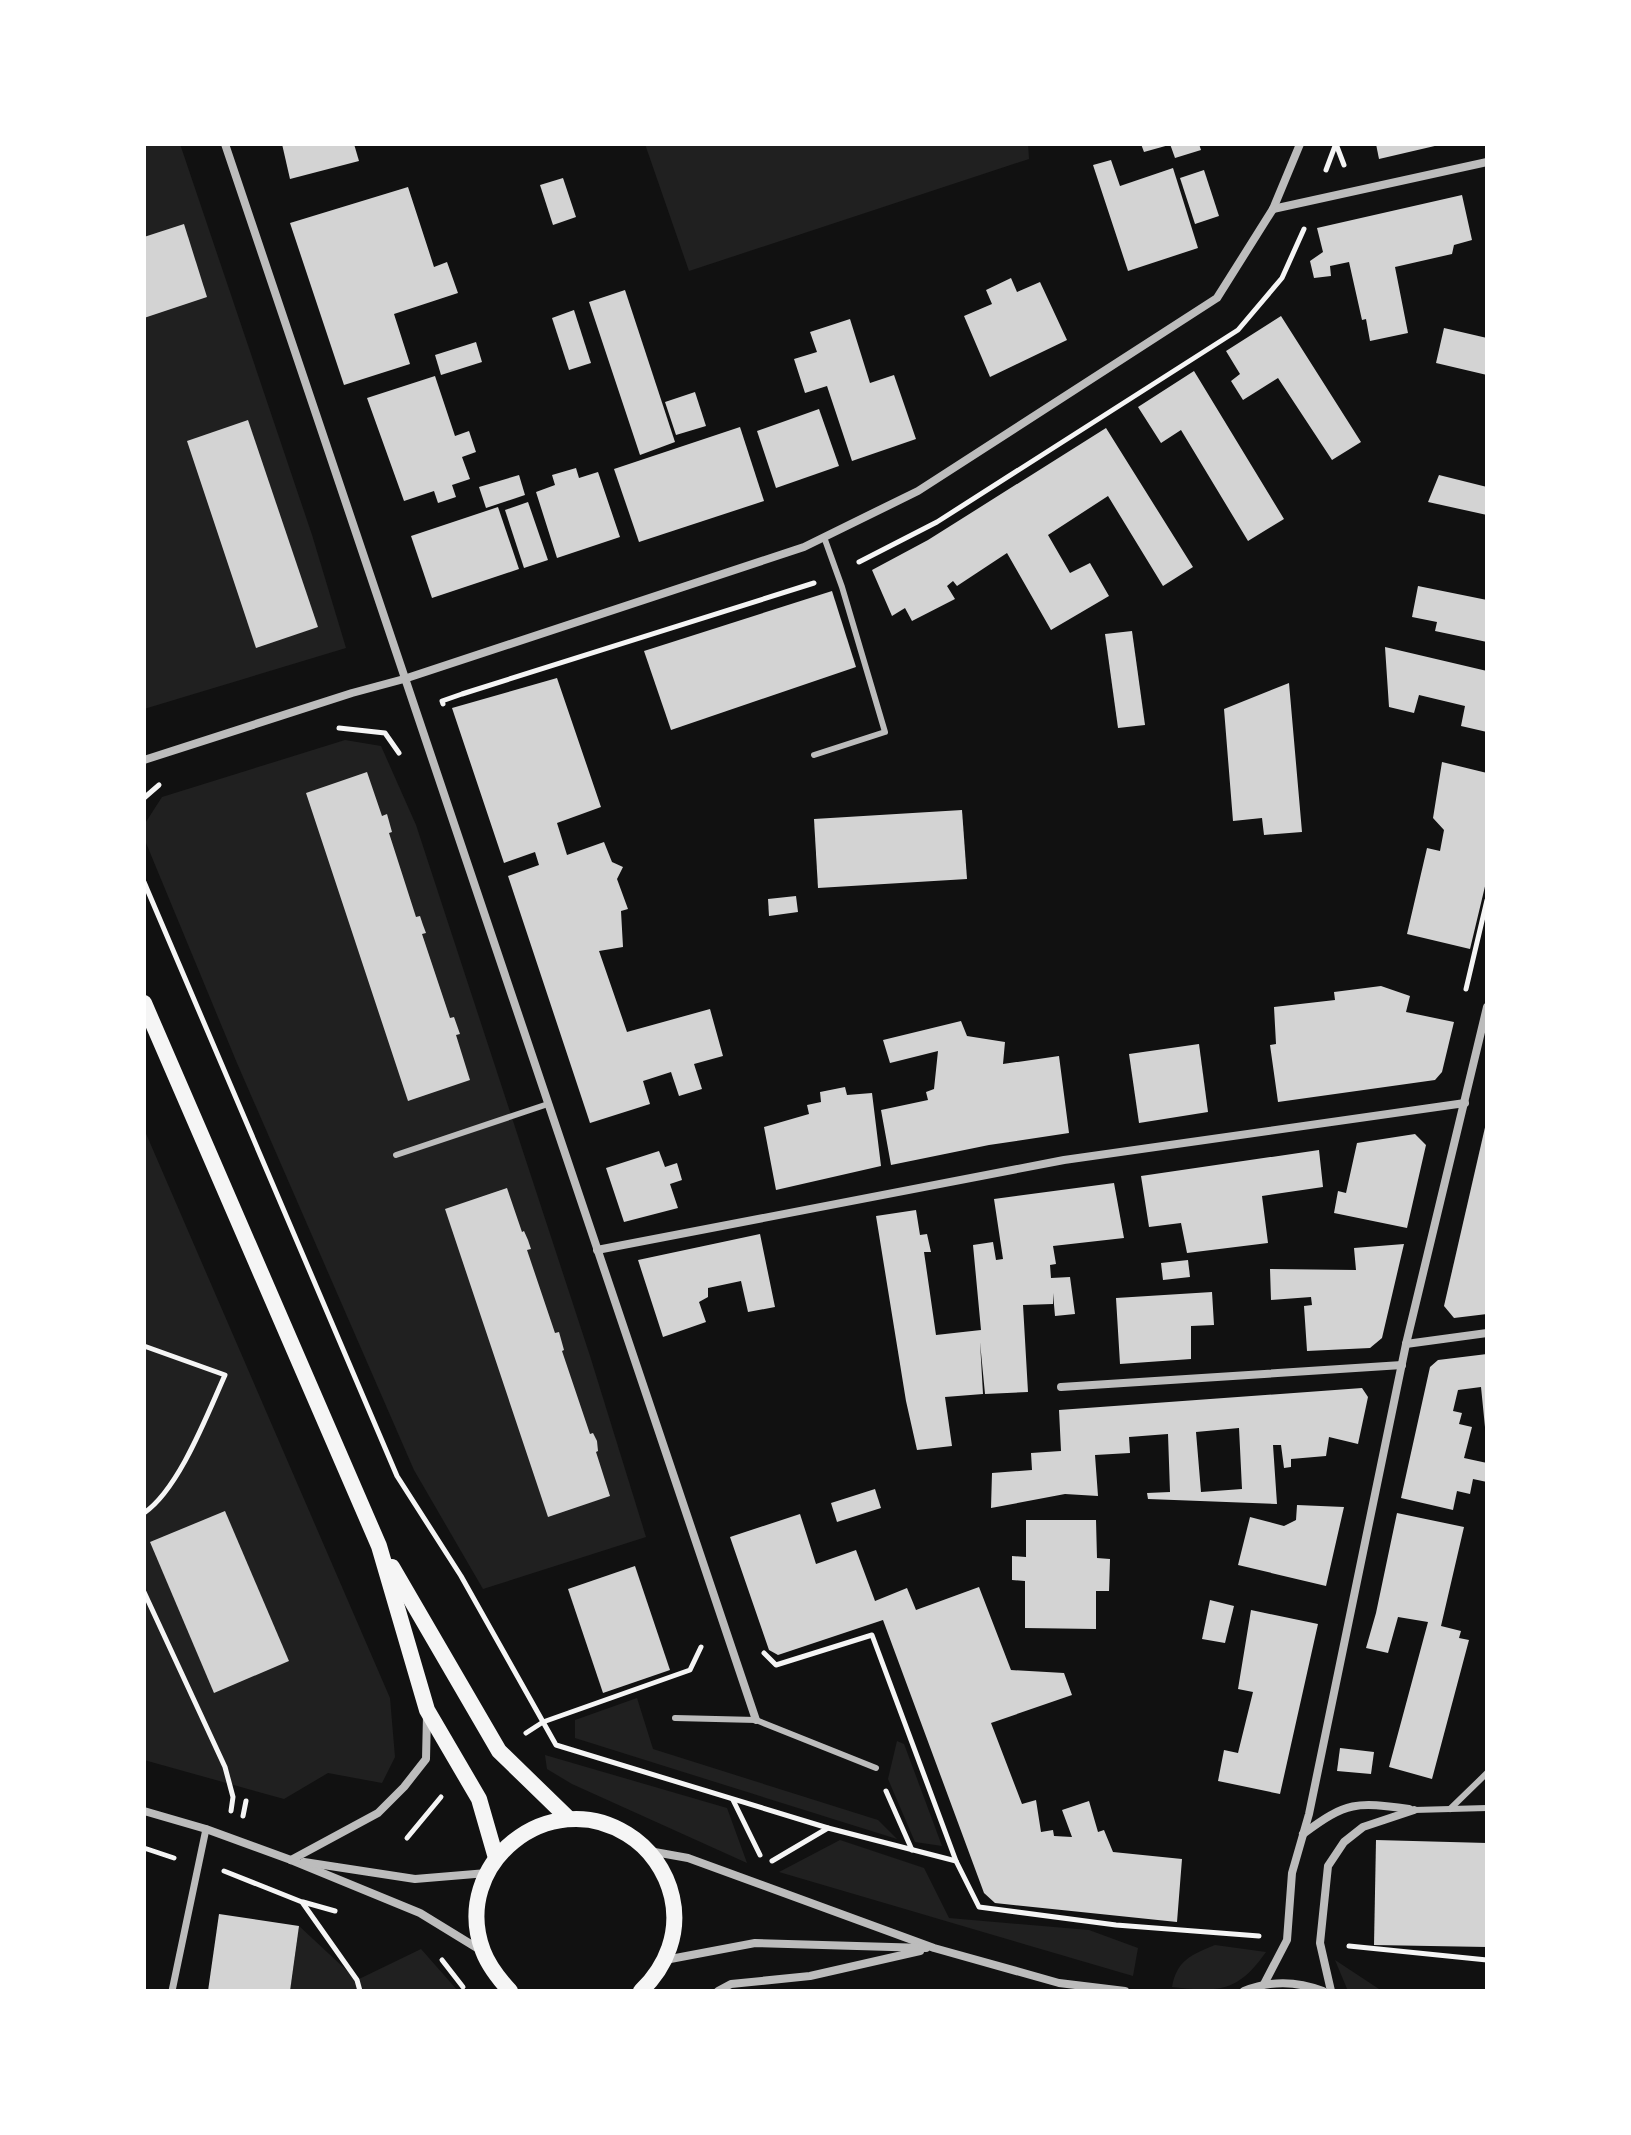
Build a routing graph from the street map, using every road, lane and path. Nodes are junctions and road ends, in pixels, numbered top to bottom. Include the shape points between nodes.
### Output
1 (225, 144) edge
2 (1300, 144) edge
3 (1487, 162) edge
4 (1273, 209) junction
5 (824, 537) junction
6 (404, 679) junction
7 (337, 728) dead end
8 (814, 755) dead end
9 (402, 757) dead end
10 (144, 760) edge
11 (163, 782) dead end
12 (144, 798) edge
13 (144, 882) edge
14 (1487, 900) edge
15 (144, 1003) edge
16 (1463, 1003) dead end
17 (1487, 1007) edge
18 (1465, 1103) junction
19 (548, 1104) junction
20 (396, 1155) dead end
21 (597, 1250) junction
22 (1487, 1333) edge
23 (1406, 1344) junction
24 (144, 1346) edge
25 (1402, 1365) junction
26 (1061, 1387) dead end
27 (144, 1513) edge
28 (379, 1546) junction
29 (144, 1592) edge
30 (703, 1643) dead end
31 (762, 1650) dead end
32 (427, 1710) junction
33 (675, 1718) dead end
34 (756, 1720) junction
35 (543, 1722) junction
36 (518, 1738) dead end
37 (876, 1768) joint
38 (1487, 1773) edge
39 (443, 1795) dead end
40 (732, 1799) junction
41 (1487, 1808) edge
42 (1450, 1809) junction
43 (1414, 1810) junction
44 (144, 1811) edge
45 (569, 1819) junction
46 (828, 1828) junction
47 (206, 1829) junction
48 (1302, 1835) junction
49 (229, 1837) junction
50 (407, 1838) dead end
51 (648, 1850) junction
52 (912, 1850) junction
53 (496, 1858) junction
54 (291, 1860) junction
55 (956, 1861) junction
56 (487, 1873) junction
57 (1287, 1940) junction
58 (1320, 1943) junction
59 (934, 1948) junction
60 (483, 1951) junction
61 (665, 1960) junction
62 (1487, 1960) edge
63 (1059, 1983) junction
64 (1264, 1984) junction
65 (172, 1991) edge
66 (360, 1991) edge
67 (510, 1991) edge
68 (641, 1991) edge
69 (718, 1991) edge
70 (1072, 1991) edge
71 (1125, 1991) edge
72 (1244, 1991) edge
73 (1323, 1991) edge
74 (1331, 1991) edge

1 - 6 street
2 - 4 street
3 - 4 street
4 - 5 street via 1217,298 918,491
5 - 6 street
5 - 8 lane via 885,732
6 - 10 street
6 - 19 street
7 - 9 path via 385,733
11 - 12 path
13 - 35 path via 397,1476
14 - 16 path
15 - 28 main road
17 - 18 street
18 - 21 street via 1064,1160
18 - 23 street
19 - 20 lane
19 - 21 street
21 - 34 street
22 - 23 street
23 - 25 street
24 - 27 path via 225,1375 158,1504
25 - 26 street
25 - 48 street
28 - 32 main road
28 - 45 main road via 499,1751
29 - 49 path via 225,1767 233,1797
30 - 35 path via 690,1670
31 - 55 path via 776,1665 872,1635
32 - 53 main road via 479,1799
32 - 54 street via 426,1759 404,1787 378,1813
33 - 34 lane
34 - 37 lane
35 - 36 path
35 - 40 path via 556,1745
37 - 52 path
38 - 42 lane
39 - 50 path
40 - 46 path
40 - 46 path via 765,1865
41 - 42 lane
42 - 43 lane
43 - 48 street via 1364,1803 1332,1812
43 - 58 street via 1363,1827 1344,1842 1328,1866
44 - 47 street
45 - 51 main road via 620,1829
45 - 53 main road via 521,1834
46 - 52 path
47 - 49 street
47 - 65 street
48 - 57 street via 1292,1873
49 - 54 street
49 - 66 path via 223,1870 302,1902
51 - 59 street via 688,1858
51 - 61 main road via 666,1878 674,1911
52 - 55 path
53 - 56 main road
54 - 56 street via 415,1879
54 - 60 street via 420,1913
55 - 57 path via 979,1907
56 - 60 main road via 477,1911
57 - 64 street
58 - 62 path
58 - 74 street
59 - 61 street via 755,1943
59 - 63 street
59 - 69 street via 810,1976 731,1984
60 - 67 main road
61 - 68 main road
63 - 70 street
63 - 71 street
64 - 72 street
64 - 73 street via 1295,1983

